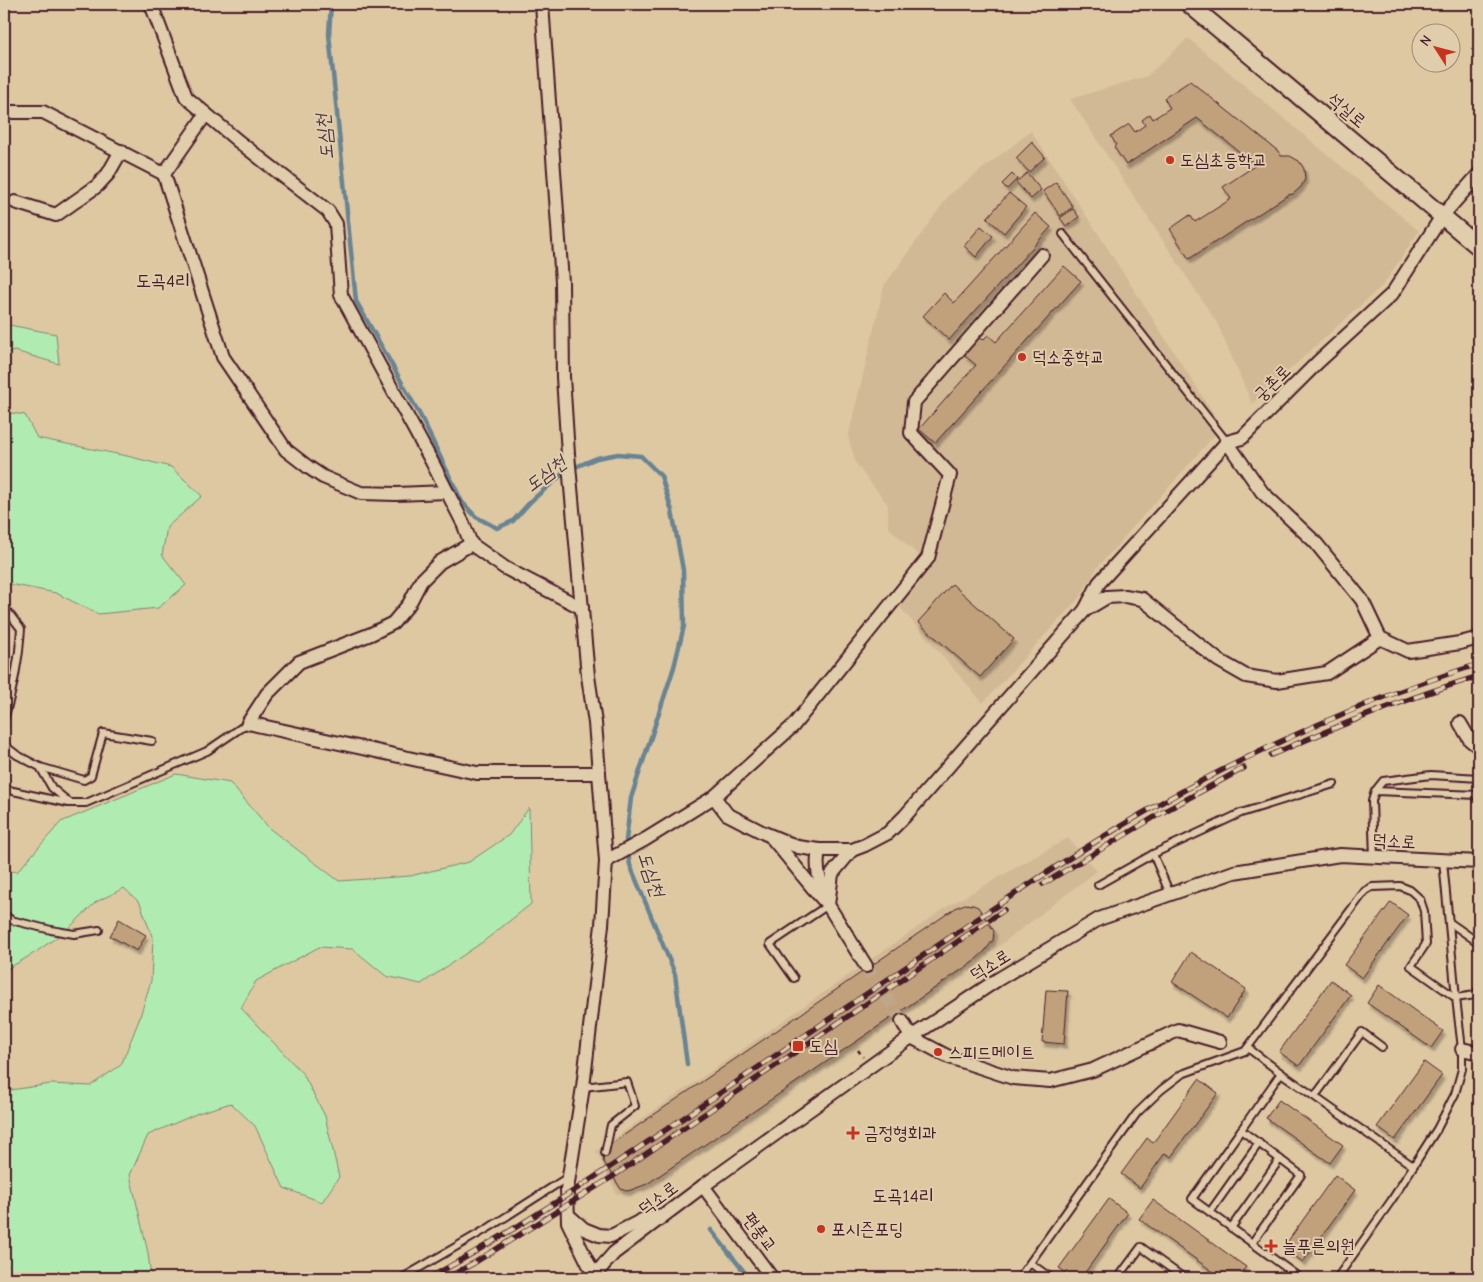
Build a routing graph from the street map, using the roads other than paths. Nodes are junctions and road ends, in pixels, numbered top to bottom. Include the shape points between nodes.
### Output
1 (150, 4) edge
2 (542, 4) edge
3 (1189, 4) edge
4 (4, 112) edge
5 (206, 114) junction
6 (121, 151) junction
7 (164, 174) junction
8 (1479, 174) edge
9 (15, 202) dead end
10 (1442, 216) junction
11 (1063, 234) dead end
12 (1479, 247) edge
13 (1042, 255) dead end
14 (1227, 442) junction
15 (447, 492) junction
16 (471, 544) junction
17 (582, 608) junction
18 (1085, 610) junction
19 (4, 611) edge
20 (1380, 638) junction
21 (1479, 638) edge
22 (248, 723) junction
23 (1460, 723) dead end
24 (4, 726) edge
25 (152, 741) dead end
26 (4, 745) edge
27 (1479, 747) edge
28 (40, 768) junction
29 (599, 773) junction
30 (1479, 778) edge
31 (1334, 784) dead end
32 (4, 789) edge
33 (1375, 791) junction
34 (1479, 794) edge
35 (714, 797) junction
36 (70, 803) junction
37 (768, 834) junction
38 (819, 850) junction
39 (852, 850) junction
40 (1153, 854) junction
41 (1374, 857) junction
42 (606, 861) junction
43 (1443, 861) junction
44 (1479, 862) edge
45 (1098, 885) dead end
46 (1170, 894) junction
47 (828, 905) junction
48 (4, 914) edge
49 (1449, 922) junction
50 (99, 930) dead end
51 (1479, 943) edge
52 (866, 966) tunnel mouth
53 (794, 978) dead end
54 (1479, 989) edge
55 (1456, 998) junction
56 (902, 1021) tunnel mouth
57 (911, 1037) junction
58 (1220, 1042) dead end
59 (1382, 1047) dead end
60 (1248, 1048) junction
61 (1462, 1049) junction
62 (1479, 1053) edge
63 (1281, 1073) junction
64 (583, 1086) junction
65 (1315, 1096) junction
66 (1241, 1130) junction
67 (1259, 1143) junction
68 (605, 1153) dead end
69 (1280, 1159) junction
70 (1413, 1166) junction
71 (569, 1177) junction
72 (703, 1186) junction
73 (1210, 1212) junction
74 (568, 1215) junction
75 (665, 1215) junction
76 (1231, 1228) junction
77 (1252, 1243) junction
78 (1030, 1263) junction
79 (593, 1277) edge
80 (402, 1278) edge
81 (772, 1278) edge
82 (1020, 1278) edge
83 (1051, 1278) edge
84 (1118, 1278) edge
85 (1184, 1278) edge
86 (1300, 1278) edge
87 (1337, 1278) edge

1 - 5 street via 186,97
2 - 17 street via 562,282 568,454
3 - 10 street, 석실로
4 - 6 street via 43,112
5 - 7 street
5 - 15 street via 328,211 336,224 341,295
6 - 7 street
6 - 9 street via 97,186 56,215
7 - 15 street via 223,357 286,450 324,477 362,493
8 - 10 street, 궁촌로
10 - 12 street, 석실로
10 - 14 street, 궁촌로 via 1392,294 1242,438
11 - 14 lane
13 - 35 street via 914,402 911,433 950,474 928,558 793,726
14 - 18 street, 궁촌로 via 1099,583
14 - 20 street via 1262,492 1315,542 1362,600
15 - 16 street
16 - 17 street via 505,568
16 - 22 street via 440,562 427,574 393,623 299,662 267,694
17 - 29 street
18 - 20 street via 1107,597 1142,598 1218,660 1246,676 1277,681 1327,673
18 - 39 street via 905,816 888,833
19 - 24 lane via 21,629 16,679
20 - 21 street via 1408,651
22 - 29 street via 477,773
22 - 36 lane via 207,751 86,803
23 - 27 street via 1470,740
25 - 28 lane via 102,732 91,776 84,780
26 - 28 lane
28 - 36 lane via 52,788
29 - 42 street
30 - 33 lane via 1431,775 1383,780
31 - 40 lane via 1242,813
32 - 36 lane
33 - 34 lane
33 - 41 lane via 1372,801
35 - 37 street via 728,814
35 - 42 street
37 - 38 street via 798,847
37 - 47 street
38 - 39 street
38 - 47 street via 818,878
39 - 47 street via 832,874
40 - 45 lane
40 - 46 lane
41 - 43 street, 덕소로
41 - 46 street, 덕소로 via 1340,855 1234,872
42 - 64 street via 602,925
43 - 44 street, 덕소로
43 - 49 lane
46 - 57 street, 덕소로 via 1099,918
47 - 52 street
47 - 53 lane via 770,944
48 - 50 lane via 11,920 74,934
49 - 51 lane
49 - 55 lane
54 - 55 lane via 1475,995
55 - 60 lane via 1411,966 1426,944 1420,898 1400,886 1372,887 1364,891
55 - 61 lane
56 - 57 street
57 - 58 street via 949,1057 1013,1078 1050,1081 1093,1070 1178,1030
57 - 72 street, 덕소로
59 - 65 lane via 1362,1032
60 - 63 lane
60 - 78 lane via 1182,1074 1137,1113
61 - 62 street
61 - 70 lane via 1462,1069 1454,1094 1437,1129
63 - 65 lane
63 - 66 lane
64 - 68 lane via 627,1082 635,1106 611,1125
64 - 71 street
65 - 70 lane
66 - 67 lane
66 - 73 lane via 1192,1199
67 - 69 lane
67 - 73 lane
69 - 76 lane
69 - 77 lane via 1301,1175
70 - 87 lane
71 - 74 street
71 - 80 lane
72 - 75 street, 덕소로
72 - 81 street, 편풍교
73 - 76 lane
74 - 75 street via 584,1228 611,1236 646,1218
74 - 79 street via 568,1222
75 - 79 street, 덕소로 via 614,1253
76 - 77 lane
77 - 86 lane
78 - 82 lane
78 - 83 lane
84 - 85 lane via 1141,1247

